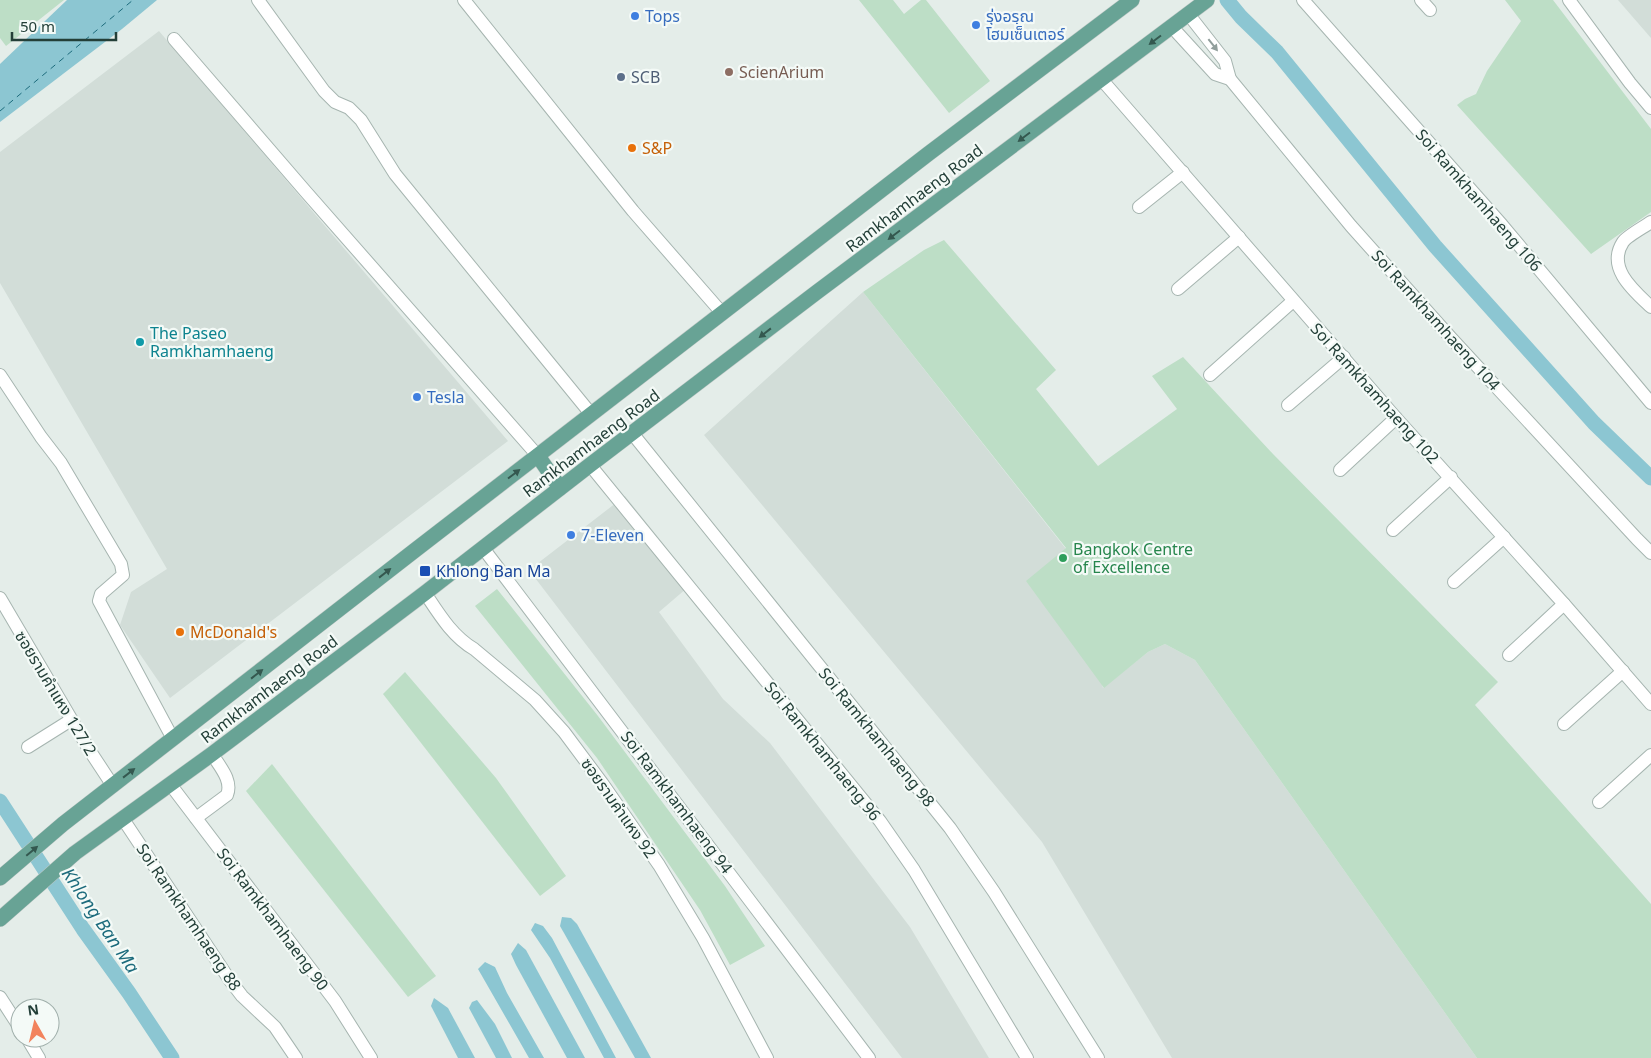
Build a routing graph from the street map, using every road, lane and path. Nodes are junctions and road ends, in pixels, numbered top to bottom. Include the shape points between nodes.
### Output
1 (258, 0) edge
2 (464, 0) edge
3 (1132, 0) edge
4 (1207, 0) edge
5 (1303, 0) edge
6 (1421, 0) edge
7 (1569, 0) edge
8 (1430, 10) dead end
9 (1189, 15) junction
10 (1172, 27) junction
11 (174, 39) dead end
12 (1230, 79) junction
13 (1102, 80) junction
14 (1651, 108) edge
15 (1183, 172) junction
16 (1139, 207) dead end
17 (1651, 222) edge
18 (1239, 237) junction
19 (1178, 289) dead end
20 (1294, 301) junction
21 (1651, 307) edge
22 (722, 313) junction
23 (1344, 357) junction
24 (1210, 374) dead end
25 (0, 375) edge
26 (1651, 403) edge
27 (1288, 404) dead end
28 (591, 414) junction
29 (1396, 418) junction
30 (632, 433) junction
31 (538, 456) junction
32 (590, 465) junction
33 (1340, 470) dead end
34 (1451, 477) junction
35 (560, 488) junction
36 (1393, 530) dead end
37 (1504, 537) junction
38 (483, 548) junction
39 (1651, 553) edge
40 (1454, 582) dead end
41 (425, 593) junction
42 (0, 598) edge
43 (1564, 604) junction
44 (1509, 655) dead end
45 (1623, 671) junction
46 (1651, 704) edge
47 (71, 720) junction
48 (1564, 724) dead end
49 (173, 739) junction
50 (28, 747) dead end
51 (212, 754) junction
52 (1651, 755) edge
53 (170, 784) junction
54 (113, 786) junction
55 (1599, 802) dead end
56 (123, 818) junction
57 (196, 818) junction
58 (0, 878) edge
59 (0, 920) edge
60 (0, 997) edge
61 (10, 1012) edge
62 (296, 1058) edge
63 (371, 1058) edge
64 (767, 1058) edge
65 (869, 1058) edge
66 (1027, 1058) edge
67 (1098, 1058) edge

1 - 28 street via 324,91 361,120 395,174
2 - 22 street via 633,211
3 - 22 main road, Ramkhamhaeng Road
4 - 9 main road, Ramkhamhaeng Road
5 - 26 street, Soi Ramkhamhaeng 106 via 1502,225
6 - 8 street
7 - 14 street
9 - 10 main road, Ramkhamhaeng Road
9 -> 12 street, Soi Ramkhamhaeng 104 via 1225,61
10 - 12 street, Soi Ramkhamhaeng 104 via 1215,74
10 -> 13 main road, Ramkhamhaeng Road
11 - 31 street
12 - 39 street, Soi Ramkhamhaeng 104 via 1363,240
13 - 15 street, Soi Ramkhamhaeng 102
13 -> 30 main road, Ramkhamhaeng Road
15 - 16 street
15 - 18 street, Soi Ramkhamhaeng 102
17 - 21 street via 1623,241 1617,255 1626,284
18 - 19 street
18 - 20 street, Soi Ramkhamhaeng 102
20 - 23 street, Soi Ramkhamhaeng 102
20 - 24 street
22 - 28 main road, Ramkhamhaeng Road
23 - 27 street
23 - 29 street, Soi Ramkhamhaeng 102
25 - 49 street via 61,463 121,564 123,574 101,594 99,601
28 - 31 main road, Ramkhamhaeng Road
29 - 33 street
29 - 34 street, Soi Ramkhamhaeng 102
30 - 32 main road, Ramkhamhaeng Road
30 - 67 street, Soi Ramkhamhaeng 98 via 950,828
31 - 35 main road
49 -> 31 main road, Ramkhamhaeng Road
32 - 35 main road, Ramkhamhaeng Road
32 - 66 street, Soi Ramkhamhaeng 96 via 880,821 914,870
34 - 36 street
34 - 37 street, Soi Ramkhamhaeng 102
35 - 38 main road, Ramkhamhaeng Road
37 - 40 street
37 - 43 street, Soi Ramkhamhaeng 102
38 - 41 main road, Ramkhamhaeng Road
38 - 65 street, Soi Ramkhamhaeng 94
41 - 51 main road, Ramkhamhaeng Road
41 - 64 street, ซอยรามคําแหง 92 via 448,628 535,700 602,783 659,865 703,938
42 - 47 street, ซอยรามคำแหง 127/2
43 - 44 street
43 - 45 street, Soi Ramkhamhaeng 102
45 - 46 street, Soi Ramkhamhaeng 102
45 - 48 street
47 - 50 street
47 - 54 street, ซอยรามคำแหง 127/2
54 -> 49 main road, Ramkhamhaeng Road
51 - 53 main road, Ramkhamhaeng Road
51 - 57 street via 230,783 230,789 227,795
52 - 55 street
53 - 56 main road, Ramkhamhaeng Road
53 - 57 street, Soi Ramkhamhaeng 90
58 -> 54 main road, Ramkhamhaeng Road
56 - 59 main road, Ramkhamhaeng Road via 75,853
56 - 62 street, Soi Ramkhamhaeng 88 via 229,979 275,1027
57 - 63 street, Soi Ramkhamhaeng 90 via 335,1001
60 - 61 street

